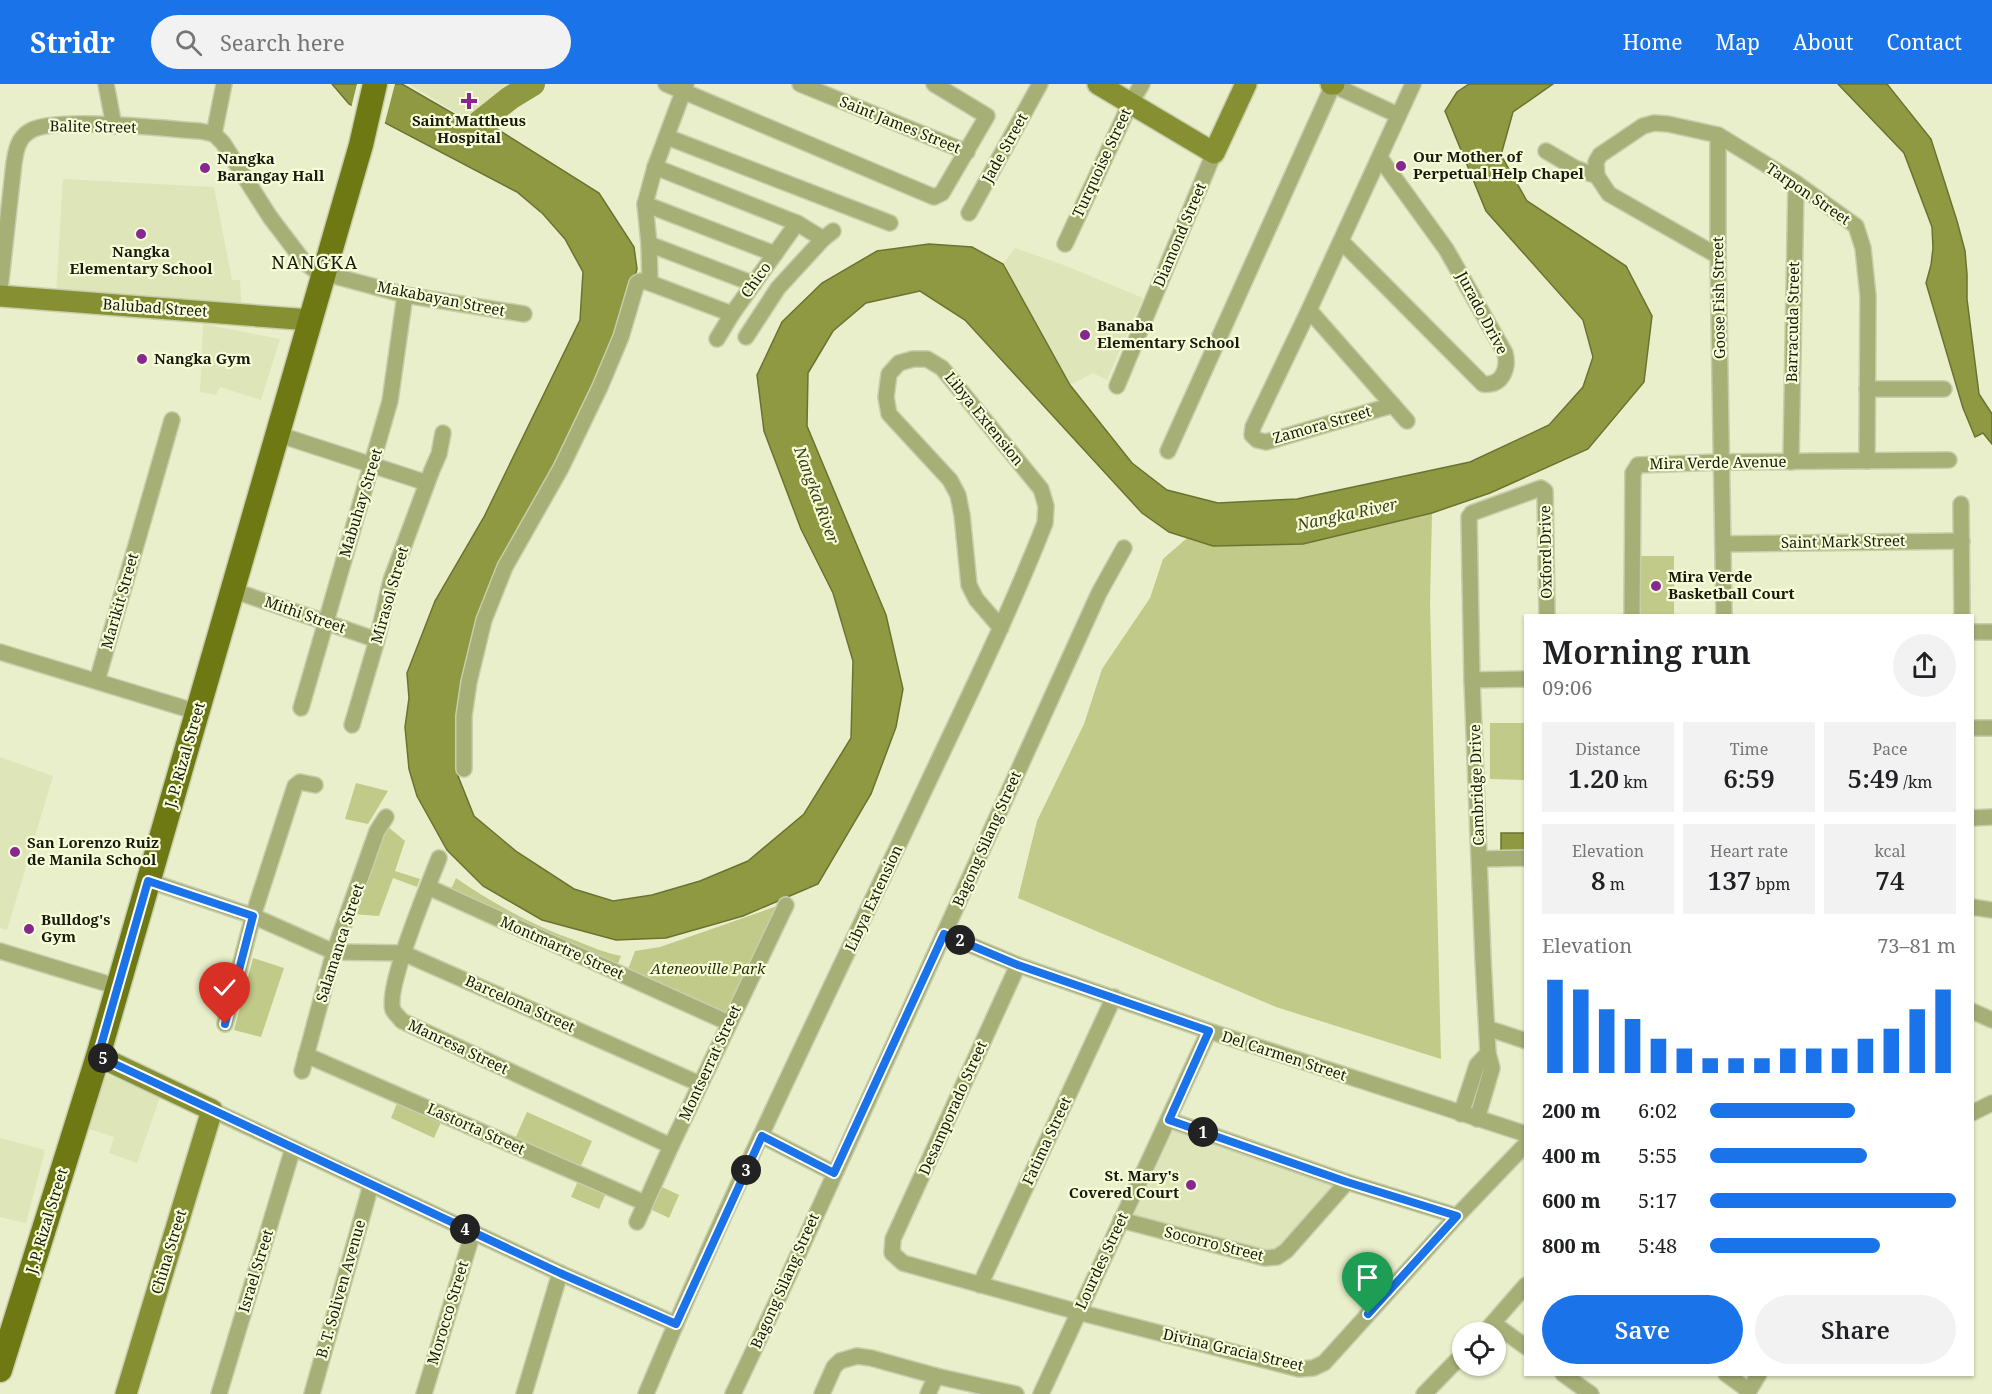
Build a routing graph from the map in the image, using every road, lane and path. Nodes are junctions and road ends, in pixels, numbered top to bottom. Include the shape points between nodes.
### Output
1 (106, 84) edge
2 (224, 84) edge
3 (375, 84) edge
4 (666, 84) edge
5 (800, 84) edge
6 (934, 84) edge
7 (1040, 84) edge
8 (1098, 84) edge
9 (1142, 84) edge
10 (1246, 84) edge
11 (1332, 84) edge
12 (1413, 84) edge
13 (684, 88) edge
14 (1130, 104) junction
15 (1398, 115) junction
16 (114, 126) junction
17 (214, 134) junction
18 (1718, 135) junction
19 (667, 136) junction
20 (1546, 151) dead end
21 (967, 152) junction
22 (1214, 153) junction
23 (1380, 158) junction
24 (655, 167) junction
25 (1597, 176) junction
26 (1796, 183) junction
27 (645, 204) junction
28 (969, 213) dead end
29 (797, 223) junction
30 (890, 223) dead end
31 (1341, 241) junction
32 (649, 244) junction
33 (1065, 244) dead end
34 (775, 254) junction
35 (1718, 256) junction
36 (323, 273) junction
37 (650, 283) junction
38 (753, 284) junction
39 (0, 290) edge
40 (405, 295) junction
41 (0, 296) edge
42 (1309, 310) junction
43 (524, 314) dead end
44 (732, 314) junction
45 (310, 320) junction
46 (746, 337) dead end
47 (717, 339) dead end
48 (1117, 386) dead end
49 (1867, 389) junction
50 (1944, 389) dead end
51 (1393, 405) junction
52 (172, 420) dead end
53 (1407, 421) dead end
54 (443, 433) dead end
55 (277, 434) junction
56 (1168, 451) dead end
57 (1949, 460) dead end
58 (1867, 461) junction
59 (1721, 462) junction
60 (1791, 462) junction
61 (372, 465) junction
62 (427, 483) junction
63 (1961, 504) dead end
64 (1469, 517) joint
65 (1962, 541) junction
66 (1724, 544) junction
67 (1124, 548) dead end
68 (232, 590) junction
69 (1547, 614) edge
70 (1632, 614) edge
71 (1725, 614) edge
72 (1962, 614) edge
73 (326, 621) junction
74 (1001, 628) junction
75 (1974, 633) edge
76 (1992, 633) edge
77 (377, 640) junction
78 (0, 652) edge
79 (1524, 679) edge
80 (1472, 680) junction
81 (97, 681) junction
82 (301, 708) dead end
83 (197, 712) junction
84 (352, 725) dead end
85 (1974, 728) edge
86 (1992, 728) edge
87 (464, 769) dead end
88 (315, 785) dead end
89 (1992, 817) edge
90 (386, 818) dead end
91 (1974, 818) edge
92 (439, 858) dead end
93 (1524, 858) edge
94 (1480, 859) junction
95 (148, 881) junction
96 (428, 887) junction
97 (786, 905) dead end
98 (1974, 907) edge
99 (1992, 910) edge
100 (253, 916) junction
101 (944, 934) junction
102 (0, 951) edge
103 (334, 952) junction
104 (403, 953) junction
105 (1018, 965) junction
106 (118, 987) junction
107 (1114, 997) junction
108 (1974, 1012) edge
109 (1992, 1020) edge
110 (729, 1023) junction
111 (225, 1024) dead end
112 (1487, 1028) junction
113 (1209, 1031) junction
114 (1524, 1040) edge
115 (1488, 1053) junction
116 (306, 1055) junction
117 (98, 1056) junction
118 (302, 1071) dead end
119 (700, 1084) junction
120 (1992, 1103) edge
121 (212, 1110) junction
122 (1974, 1112) edge
123 (1461, 1114) junction
124 (1477, 1119) junction
125 (1169, 1120) junction
126 (1524, 1133) edge
127 (762, 1136) junction
128 (671, 1146) junction
129 (1524, 1146) edge
130 (293, 1148) junction
131 (834, 1173) junction
132 (1347, 1182) junction
133 (371, 1185) junction
134 (645, 1203) junction
135 (1457, 1216) junction
136 (1121, 1221) junction
137 (637, 1222) dead end
138 (473, 1232) junction
139 (892, 1253) joint
140 (560, 1273) junction
141 (980, 1285) junction
142 (1524, 1287) edge
143 (1078, 1312) junction
144 (1494, 1322) edge
145 (676, 1324) junction
146 (1506, 1337) edge
147 (1524, 1346) edge
148 (1, 1363) edge
149 (1452, 1365) edge
150 (936, 1376) junction
151 (1566, 1376) edge
152 (1728, 1376) edge
153 (1758, 1376) edge
154 (1747, 1392) edge
155 (126, 1394) edge
156 (219, 1394) edge
157 (312, 1394) edge
158 (424, 1394) edge
159 (524, 1394) edge
160 (646, 1394) edge
161 (733, 1394) edge
162 (822, 1394) edge
163 (928, 1394) edge
164 (1016, 1394) edge
165 (1041, 1394) edge
166 (1424, 1394) edge
167 (1591, 1394) edge

1 - 16 street
2 - 17 street
3 - 36 main road, J. P. Rizal Street
4 - 13 street
5 - 21 street, Saint James Street
6 - 21 street via 987,116
7 - 28 street, Jade Street
8 - 14 street
9 - 14 street, Turquoise Street
10 - 22 street, Diamond Street
11 - 15 street
11 - 56 street
12 - 15 street
13 - 19 street
13 - 21 street via 934,196 942,193
14 - 22 street
14 - 33 street, Turquoise Street
15 - 23 street
16 - 17 street, Balite Street
16 - 39 street, Balite Street via 46,125 22,137 14,163
17 - 36 street via 305,263
18 - 25 street, Tarpon Street via 1668,124 1643,126 1600,155
18 - 26 street, Tarpon Street
18 - 35 street, Goose Fish Street
19 - 24 street
19 - 30 street
20 - 25 street
22 - 48 street, Diamond Street
23 - 31 street
23 - 31 street, Jurado Drive via 1446,249 1505,353 1506,370 1497,381 1484,384
24 - 27 street
24 - 29 street
25 - 35 street via 1610,194
26 - 49 street, Tarpon Street via 1852,222 1862,238 1868,296
26 - 60 street, Barracuda Street
27 - 32 street
27 - 34 street
29 - 34 street, Chico
29 - 46 street via 828,235 778,288
31 - 42 street
32 - 37 street
32 - 38 street
34 - 38 street, Chico
35 - 59 street, Goose Fish Street
36 - 40 street, Makabayan Street
36 - 45 main road, J. P. Rizal Street
37 - 44 street
37 - 87 street via 641,281 635,287 621,337 600,387 492,598 469,682 464,716
38 - 44 street, Chico
40 - 43 street, Makabayan Street
40 - 61 street, Mabuhay Street via 390,401
41 - 45 street, Balubad Street
42 - 51 street, Zamora Street
42 - 51 street, Zamora Street via 1252,435 1266,442
44 - 47 street, Chico
45 - 55 main road, J. P. Rizal Street
49 - 50 street
49 - 58 street, Tarpon Street
51 - 53 street, Zamora Street
52 - 81 street, Marikit Street
54 - 62 street, Mirasol Street
55 - 61 street
55 - 68 main road, J. P. Rizal Street
57 - 58 street, Mira Verde Avenue
58 - 60 street, Mira Verde Avenue
59 - 60 street, Mira Verde Avenue
59 - 66 street, Goose Fish Street
59 - 70 street, Mira Verde Avenue via 1636,466
61 - 62 street
61 - 73 street, Mabuhay Street
62 - 77 street, Mirasol Street via 391,580
63 - 65 street
64 - 69 street, Oxford Drive via 1544,488
64 - 80 street, Cambridge Drive
65 - 66 street, Saint Mark Street
65 - 72 street
66 - 71 street, Goose Fish Street
67 - 101 street, Bagong Silang Street via 1099,593
68 - 73 street, Mithi Street
68 - 83 main road, J. P. Rizal Street
73 - 77 street, Mithi Street
73 - 82 street, Mabuhay Street
74 - 74 street, Libya Extension via 1045,523 1041,489 942,368 927,359 899,363 889,374 889,414 950,480 958,495 969,585
74 - 127 street, Libya Extension
75 - 76 street
77 - 84 street, Mirasol Street
78 - 81 street
79 - 80 street
80 - 94 street, Cambridge Drive
81 - 83 street
83 - 95 main road, J. P. Rizal Street
85 - 86 street
88 - 100 street via 300,782 296,786
89 - 91 street
90 - 103 street, Salamanca Street via 377,831
92 - 96 street, Manresa Street
93 - 94 street
94 - 112 street, Cambridge Drive
95 - 100 street
95 - 106 main road, J. P. Rizal Street
96 - 104 street, Manresa Street
96 - 110 street, Montmartre Street
97 - 110 street, Montserrat Street
98 - 99 street
100 - 103 street
100 - 111 street
101 - 105 street, Del Carmen Street
101 - 131 street, Bagong Silang Street
102 - 106 street
103 - 104 street, Barcelona Street
103 - 116 street, Salamanca Street
104 - 119 street, Barcelona Street
104 - 128 street, Manresa Street via 393,993 393,1010 402,1021
105 - 107 street, Del Carmen Street
105 - 139 street, Desamporado Street via 893,1239
106 - 117 main road, J. P. Rizal Street
107 - 113 street, Del Carmen Street
107 - 141 street, Fatima Street
108 - 109 street
110 - 119 street, Montserrat Street
112 - 114 street
112 - 115 street, Cambridge Drive
113 - 123 street, Del Carmen Street
113 - 125 street, Lourdes Street
115 - 123 street via 1477,1065
115 - 124 street, Cambridge Drive via 1492,1068
116 - 118 street, Salamanca Street
116 - 134 street, Lastorta Street
117 - 121 street
117 - 148 main road, J. P. Rizal Street
119 - 128 street, Montserrat Street
120 - 122 street
121 - 130 street
121 - 155 street, China Street
123 - 124 street, Del Carmen Street
124 - 126 street, Del Carmen Street
125 - 132 street
125 - 136 street, Lourdes Street
127 - 131 street
127 - 145 street, Libya Extension
128 - 134 street, Montserrat Street
129 - 135 street, Divina Gracia Street
130 - 133 street
130 - 156 street, Israel Street
131 - 161 street, Bagong Silang Street
132 - 135 street
132 - 136 street, Socorro Street via 1277,1257 1265,1258
133 - 138 street
133 - 157 street, B. T. Soliven Avenue
134 - 137 street, Montserrat Street
135 - 143 street, Divina Gracia Street via 1324,1364 1313,1368 1299,1369
136 - 143 street, Lourdes Street
138 - 140 street
138 - 158 street, Morocco Street
139 - 141 street, Divina Gracia Street via 903,1263
140 - 145 street
140 - 159 street
141 - 143 street, Divina Gracia Street
142 - 144 street
143 - 165 street, Lourdes Street
145 - 160 street, Libya Extension
146 - 147 street
149 - 166 street
150 - 162 street via 871,1358 849,1358 834,1367
150 - 163 street
150 - 164 street
151 - 167 street
152 - 154 street
153 - 154 street

